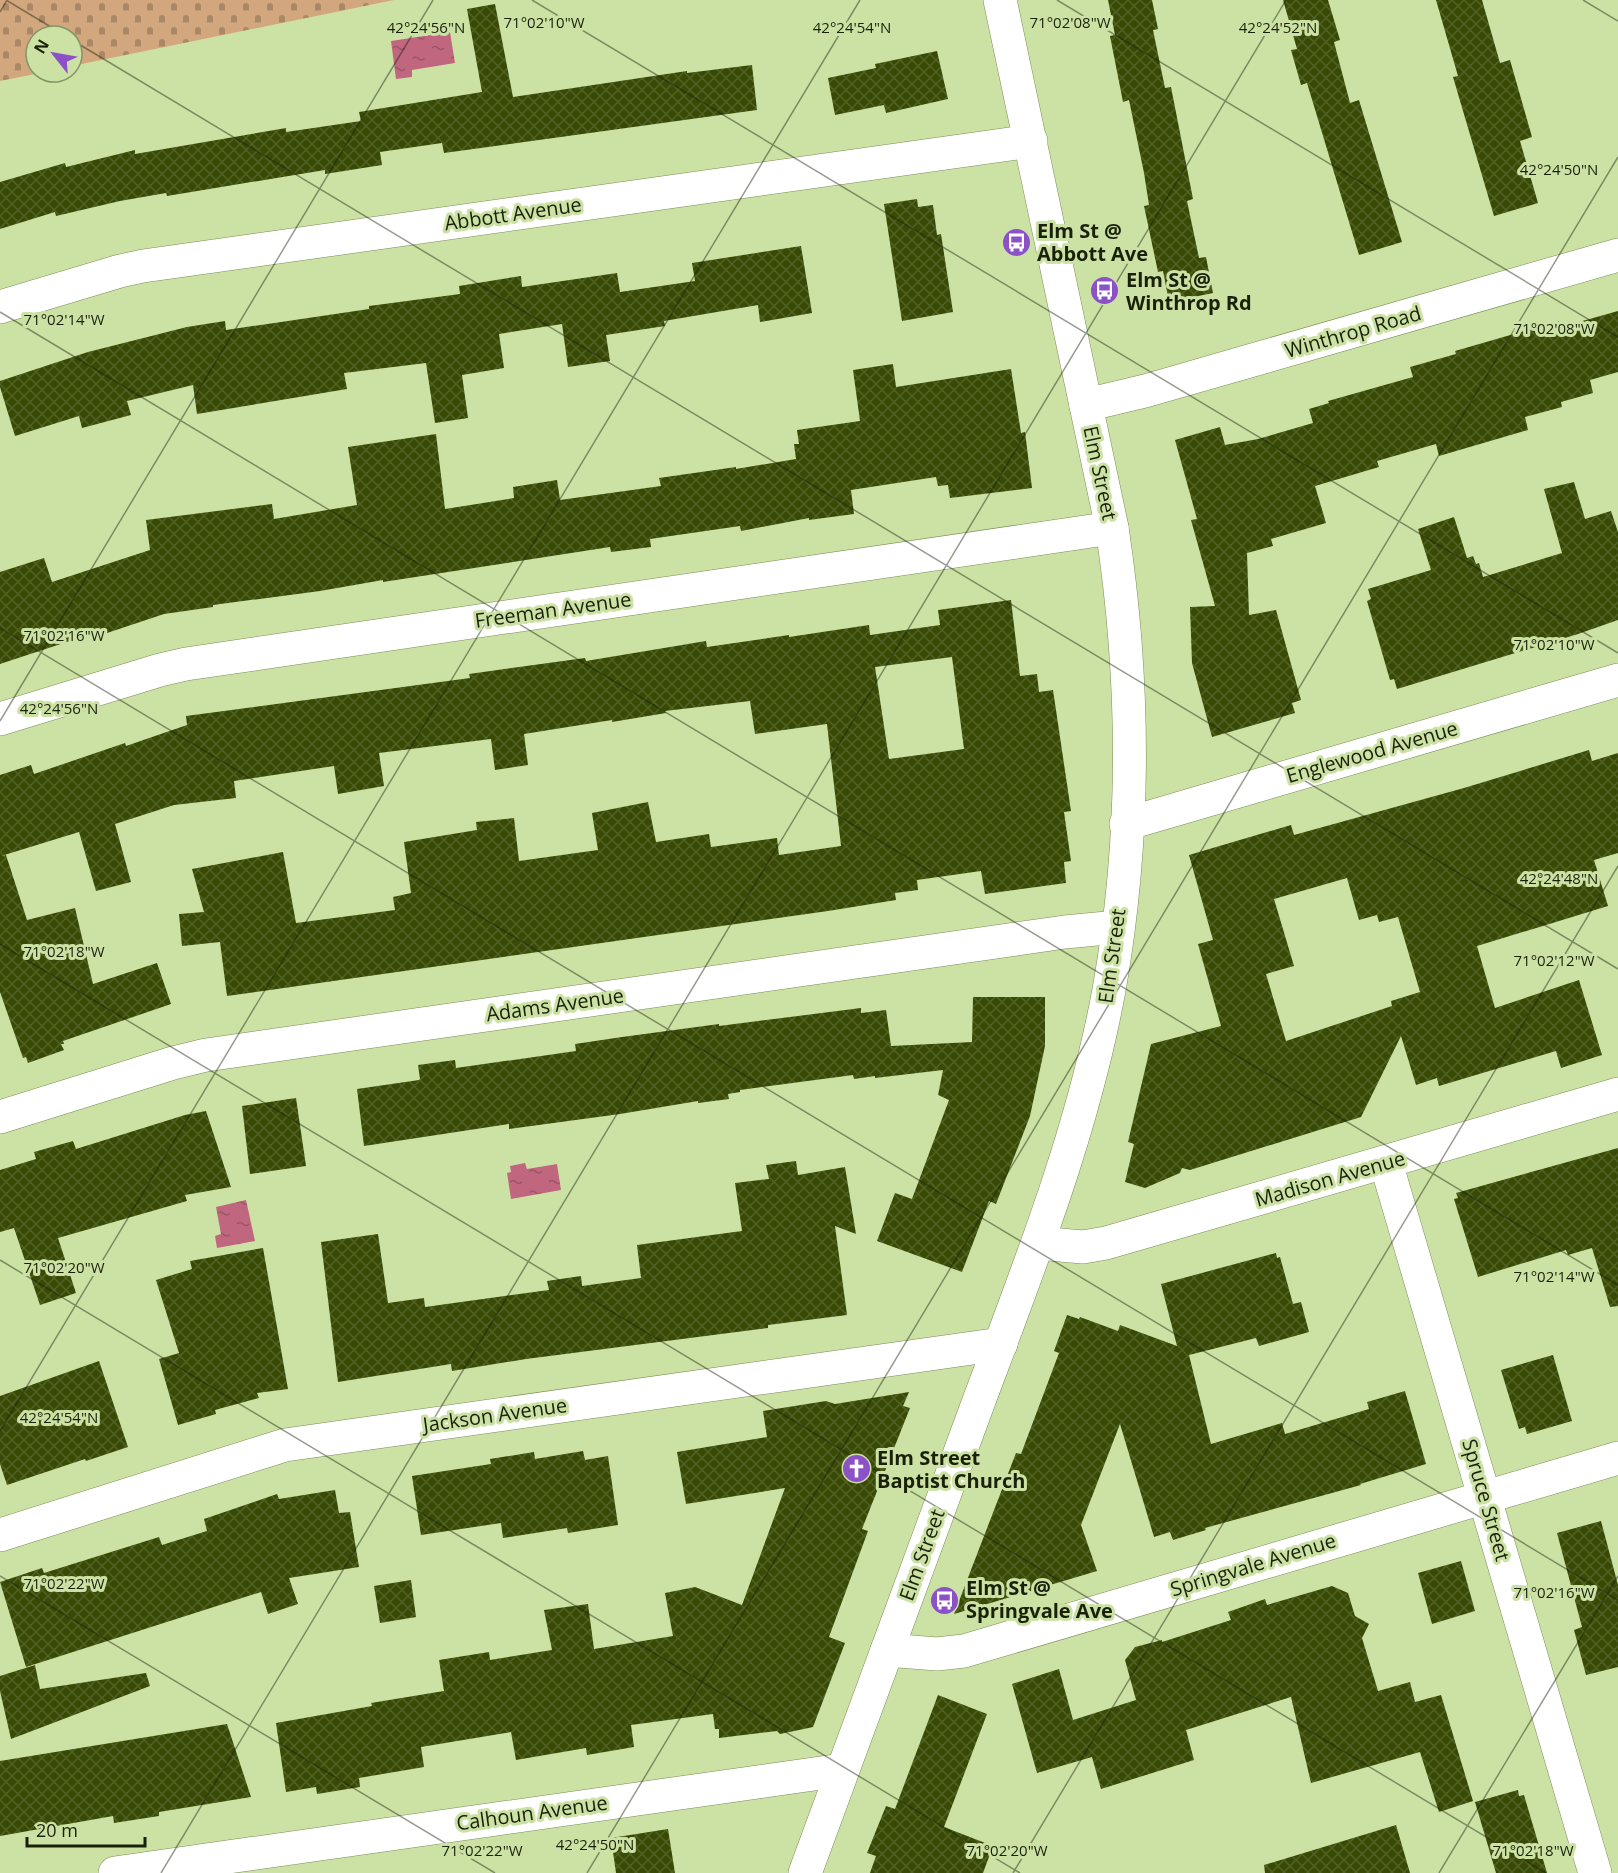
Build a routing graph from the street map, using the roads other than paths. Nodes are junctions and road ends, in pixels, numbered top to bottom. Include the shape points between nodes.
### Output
1 (1000, 0) edge
2 (1031, 141) junction
3 (1618, 255) edge
4 (0, 307) edge
5 (1086, 405) junction
6 (1112, 528) junction
7 (1618, 680) edge
8 (0, 719) edge
9 (1126, 824) junction
10 (1118, 927) junction
11 (1618, 1094) edge
12 (0, 1117) edge
13 (1386, 1163) junction
14 (1038, 1243) junction
15 (1001, 1344) junction
16 (1618, 1458) edge
17 (1485, 1496) junction
18 (0, 1535) edge
19 (886, 1650) junction
20 (842, 1770) junction
21 (115, 1873) edge
22 (805, 1873) edge
23 (1595, 1873) edge

1 - 2 street, Elm Street
2 - 4 street, Abbott Avenue via 143,266
2 - 5 street, Elm Street
3 - 5 street, Winthrop Road
5 - 6 street, Elm Street
6 - 8 street, Freeman Avenue via 186,663
6 - 9 street, Elm Street via 1125,629 1128,692
7 - 9 street, Englewood Avenue
9 - 10 street, Elm Street
10 - 12 street, Adams Avenue via 1053,933 206,1055
10 - 14 street, Elm Street via 1092,1068
11 - 13 street, Madison Avenue
13 - 14 street, Madison Avenue via 1106,1243 1083,1247
13 - 17 street, Spruce Street
14 - 15 street, Elm Street
15 - 18 street, Jackson Avenue via 285,1446
15 - 19 street, Elm Street
16 - 17 street, Springvale Avenue
17 - 19 street, Springvale Avenue via 964,1651 937,1654
17 - 23 street, Spruce Street
19 - 20 street, Elm Street
20 - 21 street, Calhoun Avenue
20 - 22 street, Elm Street

